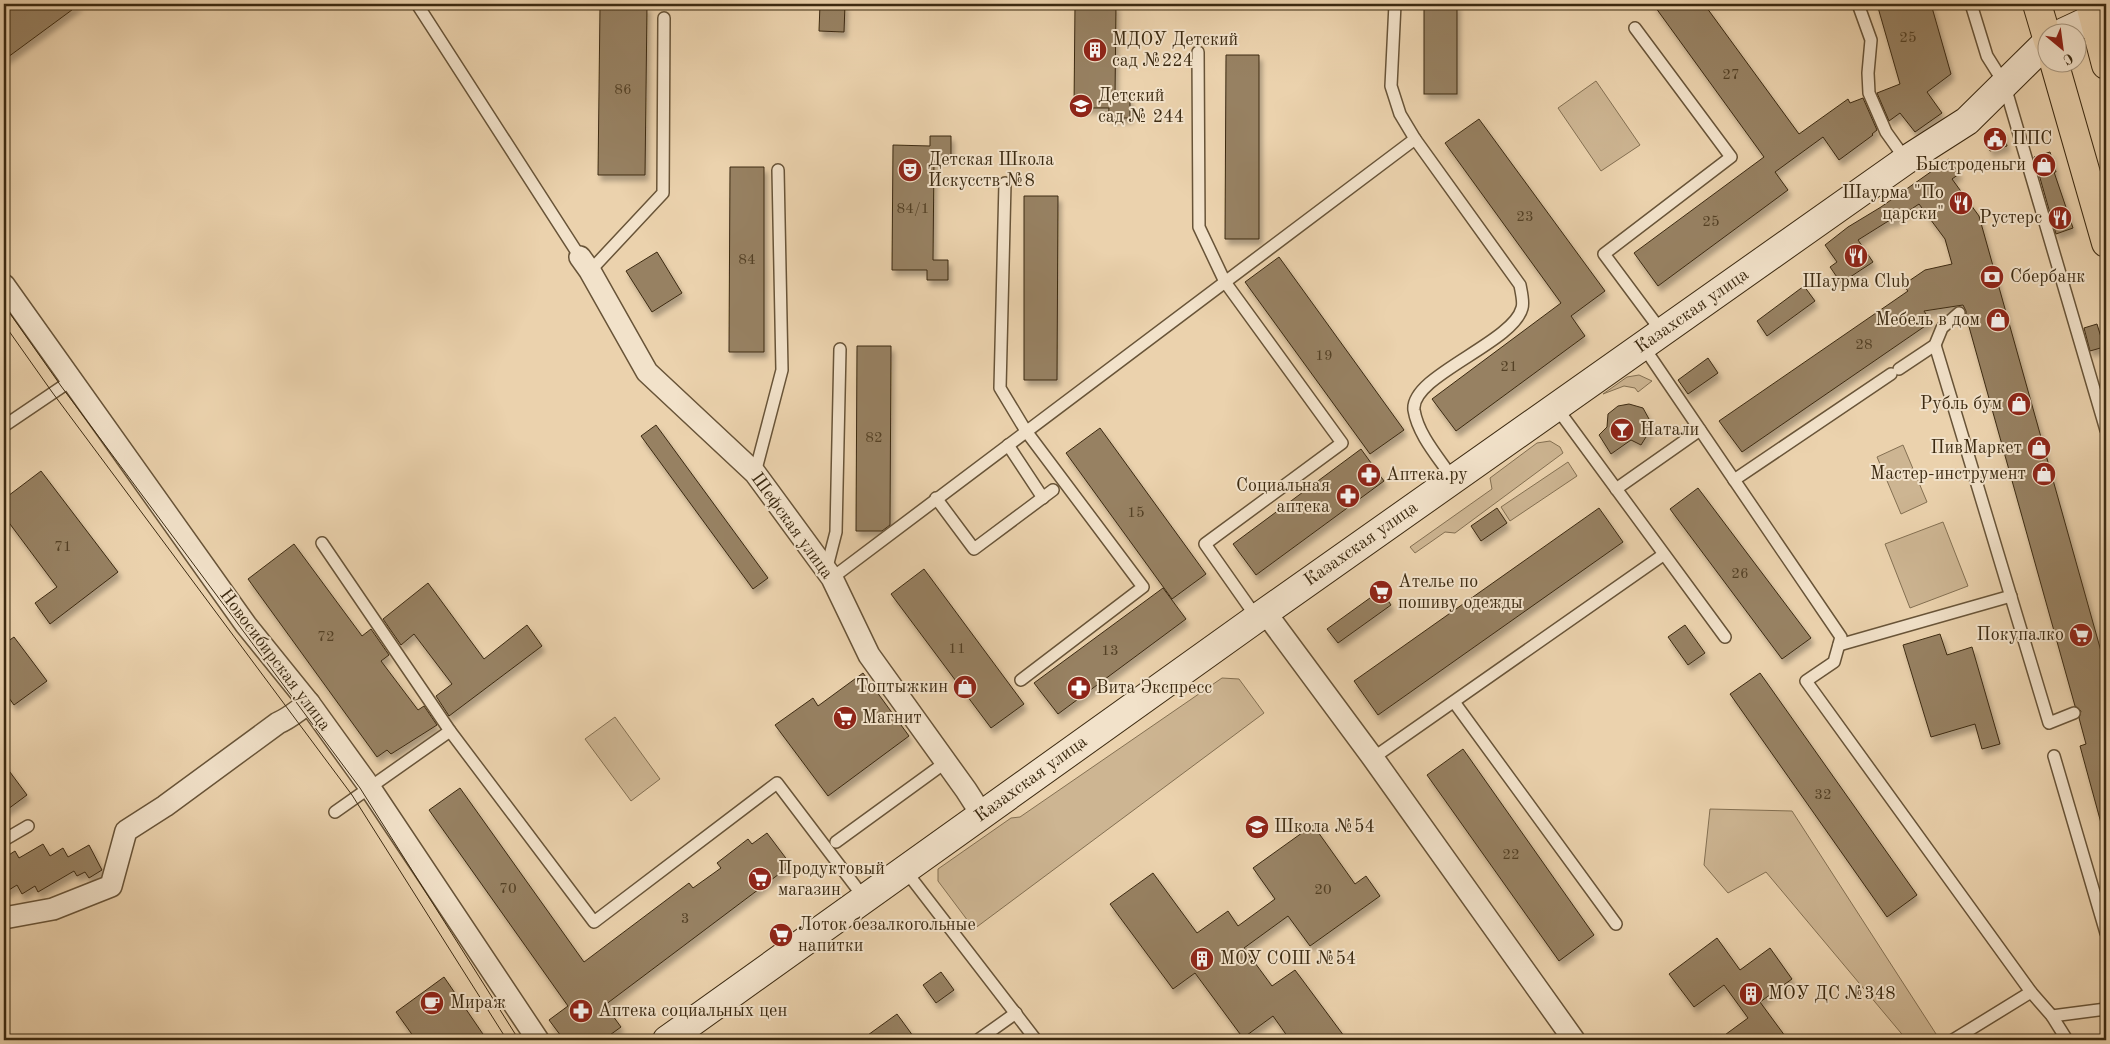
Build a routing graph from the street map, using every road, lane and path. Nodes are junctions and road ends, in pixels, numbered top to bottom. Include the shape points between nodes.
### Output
1 (417, 4) edge
2 (1395, 4) edge
3 (1858, 4) edge
4 (1971, 4) edge
5 (2037, 4) edge
6 (2097, 12) edge
7 (664, 18) dead end
8 (2042, 22) edge
9 (2080, 22) edge
10 (1635, 28) dead end
11 (2038, 51) edge
12 (1198, 52) dead end
13 (2106, 65) edge
14 (2057, 72) edge
15 (2004, 83) junction
16 (1415, 140) junction
17 (1906, 160) junction
18 (778, 170) dead end
19 (1006, 183) dead end
20 (2106, 243) edge
21 (585, 264) junction
22 (1225, 282) junction
23 (4, 285) edge
24 (1959, 313) dead end
25 (1652, 339) junction
26 (1936, 345) junction
27 (840, 349) dead end
28 (72, 380) junction
29 (1556, 407) junction
30 (4, 426) edge
31 (1026, 430) junction
32 (1700, 430) junction
33 (2106, 430) edge
34 (1008, 445) junction
35 (755, 473) junction
36 (1453, 479) junction
37 (1734, 480) junction
38 (1616, 489) junction
39 (1053, 490) dead end
40 (936, 498) junction
41 (1043, 498) junction
42 (322, 543) dead end
43 (1663, 555) junction
44 (829, 575) junction
45 (2011, 596) junction
46 (1261, 615) junction
47 (1725, 637) dead end
48 (1839, 645) junction
49 (1022, 680) dead end
50 (1454, 702) junction
51 (309, 703) junction
52 (2074, 713) dead end
53 (450, 731) junction
54 (2054, 756) dead end
55 (1373, 758) junction
56 (946, 762) junction
57 (370, 788) junction
58 (335, 812) dead end
59 (982, 815) junction
60 (28, 826) dead end
61 (4, 840) edge
62 (836, 842) dead end
63 (905, 870) junction
64 (865, 898) junction
65 (4, 918) edge
66 (1616, 924) dead end
67 (2106, 933) edge
68 (2031, 992) junction
69 (2106, 1009) edge
70 (1016, 1013) junction
71 (2052, 1016) junction
72 (538, 1040) edge
73 (667, 1040) edge
74 (978, 1040) edge
75 (1036, 1040) edge
76 (1574, 1040) edge
77 (1953, 1040) edge
78 (2067, 1040) edge

1 - 21 lane
2 - 16 lane via 1391,86 1400,114
3 - 17 lane via 1871,40 1869,92 1886,132
4 - 15 lane via 1987,56
5 - 8 highway
6 - 9 main road
6 - 13 highway
7 - 21 lane via 662,193
10 - 25 lane via 1732,157 1604,254
11 - 15 main road, Казахская улица
12 - 22 lane via 1199,227
14 - 20 highway
15 - 17 main road, Казахская улица via 1967,121
15 - 33 lane
16 - 22 lane
16 - 36 lane via 1520,285 1522,308 1510,326 1422,389 1414,407 1418,426
17 - 25 main road, Казахская улица
18 - 35 lane via 782,370
19 - 31 lane via 1000,388
21 - 35 street, Шефская улица via 647,372
22 - 31 lane
22 - 46 lane via 1342,443 1205,544
23 - 28 street, Новосибирская улица
24 - 26 lane via 1942,328
25 - 29 main road, Казахская улица
25 - 32 lane
26 - 37 lane
26 - 45 lane
27 - 44 lane via 836,532
28 - 30 lane
28 - 51 street, Новосибирская улица via 246,625
29 - 36 main road, Казахская улица
29 - 38 lane
31 - 34 lane
31 - 49 lane via 1143,587
32 - 37 lane
32 - 38 lane
34 - 40 lane
34 - 41 lane
35 - 44 street, Шефская улица
36 - 46 main road, Казахская улица
37 - 48 lane via 1841,637
38 - 43 lane
39 - 41 lane
40 - 41 lane via 974,549
40 - 44 lane
42 - 53 lane
43 - 47 lane
43 - 50 lane
44 - 56 street, Шефская улица via 869,655
45 - 48 lane
45 - 52 lane via 2049,722
46 - 55 street
46 - 59 main road, Казахская улица
48 - 68 lane via 1834,662 1806,681
50 - 55 lane
50 - 66 lane
51 - 57 street, Новосибирская улица
51 - 65 street via 126,831 111,886 53,909
53 - 57 lane
53 - 64 lane via 594,922 777,783
54 - 67 lane
55 - 76 street
56 - 59 street, Шефская улица
56 - 62 lane
57 - 58 lane
57 - 72 street, Новосибирская улица
59 - 63 main road, Казахская улица
60 - 61 lane
63 - 64 main road, Казахская улица
63 - 70 lane
64 - 73 main road, Казахская улица
68 - 71 lane
68 - 77 lane
69 - 71 lane
70 - 74 lane
70 - 75 lane
71 - 78 lane

